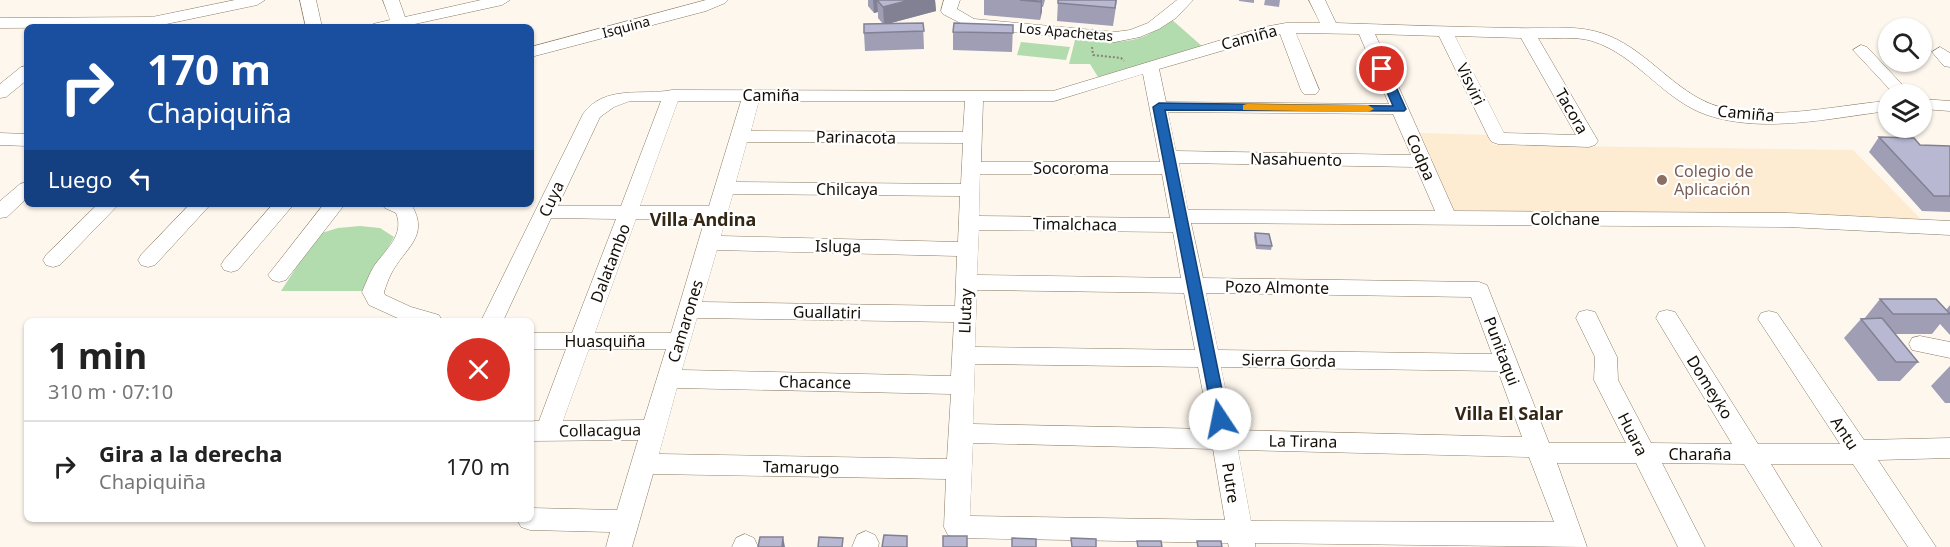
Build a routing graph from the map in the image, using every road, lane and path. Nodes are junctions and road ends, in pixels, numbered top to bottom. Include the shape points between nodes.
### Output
1 (191, 0) edge
2 (257, 0) edge
3 (308, 0) edge
4 (391, 0) edge
5 (502, 0) edge
6 (720, 0) edge
7 (952, 0) edge
8 (1185, 0) edge
9 (1317, 0) edge
10 (470, 3) edge
11 (214, 10) junction
12 (173, 19) junction
13 (399, 22) junction
14 (0, 23) edge
15 (42, 24) edge
16 (140, 24) edge
17 (223, 24) edge
18 (313, 24) edge
19 (391, 24) edge
20 (1286, 28) junction
21 (1330, 28) junction
22 (1365, 29) junction
23 (1444, 30) junction
24 (1526, 32) junction
25 (1092, 36) junction
26 (1861, 50) dead end
27 (534, 51) edge
28 (1142, 68) junction
29 (24, 75) edge
30 (24, 76) edge
31 (0, 77) edge
32 (1893, 84) edge
33 (1310, 90) dead end
34 (0, 93) edge
35 (672, 95) junction
36 (752, 95) junction
37 (628, 96) joint
38 (974, 96) junction
39 (1932, 105) edge
40 (1950, 106) edge
41 (1159, 107) junction
42 (1878, 107) edge
43 (1400, 109) junction
44 (740, 136) junction
45 (972, 138) junction
46 (1498, 138) joint
47 (0, 139) edge
48 (24, 140) edge
49 (1423, 161) junction
50 (1170, 163) junction
51 (971, 168) junction
52 (725, 188) junction
53 (970, 190) junction
54 (24, 191) edge
55 (24, 192) edge
56 (0, 193) edge
57 (106, 207) edge
58 (198, 207) edge
59 (281, 207) edge
60 (333, 207) edge
61 (399, 207) edge
62 (546, 212) junction
63 (629, 212) junction
64 (0, 213) edge
65 (717, 213) junction
66 (1448, 219) junction
67 (1181, 220) junction
68 (969, 223) junction
69 (1950, 228) edge
70 (708, 243) junction
71 (968, 249) junction
72 (53, 260) dead end
73 (148, 261) dead end
74 (231, 265) dead end
75 (279, 275) dead end
76 (966, 282) junction
77 (1194, 286) junction
78 (1479, 290) joint
79 (689, 310) junction
80 (965, 314) junction
81 (421, 318) edge
82 (493, 318) edge
83 (1587, 318) dead end
84 (1667, 318) dead end
85 (1768, 319) dead end
86 (534, 340) edge
87 (581, 341) junction
88 (679, 341) junction
89 (1920, 344) dead end
90 (1950, 350) edge
91 (963, 355) junction
92 (1208, 358) junction
93 (1507, 363) junction
94 (668, 379) junction
95 (962, 386) junction
96 (653, 430) junction
97 (539, 431) edge
98 (960, 433) junction
99 (1224, 439) junction
100 (1950, 448) edge
101 (1540, 450) junction
102 (1858, 452) junction
103 (1643, 453) junction
104 (1751, 454) junction
105 (643, 464) junction
106 (959, 469) junction
107 (534, 519) edge
108 (626, 521) junction
109 (988, 538) edge
110 (1117, 539) edge
111 (1241, 539) edge
112 (1574, 541) edge
113 (619, 547) edge
114 (1692, 547) edge
115 (1809, 547) edge
116 (1923, 547) edge

1 - 12 street
2 - 11 street
3 - 18 street
4 - 13 street
5 - 10 street
6 - 27 street, Isquina
7 - 25 street, Los Apachetas via 949,11 970,23
8 - 25 street, Los Apachetas via 1136,36
9 - 21 street
10 - 13 street
11 - 12 street
11 - 17 street
12 - 16 street
13 - 19 street
14 - 15 street
20 - 21 street, Camiña
20 - 28 street, Camiña
20 - 33 street
21 - 22 street, Camiña
22 - 23 street, Camiña
22 - 43 street, Codpa
23 - 24 street, Camiña
23 - 46 street, Visviri
24 - 42 street, Camiña via 1582,34 1609,41 1694,104 1715,112 1779,116
24 - 46 street, Tacora via 1590,141
25 - 28 path via 1093,55 1121,57
26 - 32 street
28 - 38 street, Camiña via 1054,96
28 - 41 street, Putre
29 - 31 street
30 - 34 street
35 - 36 street, Camiña
35 - 37 street, Camiña
35 - 63 street, Dalatambo
36 - 38 street, Camiña
36 - 44 street, Camarones
37 - 62 street, Cuya via 592,114
38 - 45 street, Llutay
39 - 40 street
41 - 43 street
41 - 50 street, Putre
43 - 49 street, Codpa
44 - 45 street, Parinacota
44 - 52 street, Camarones
45 - 51 street, Llutay
47 - 48 street
49 - 50 street, Nasahuento
49 - 66 street, Codpa
50 - 51 street, Socoroma
50 - 67 street, Putre
51 - 53 street, Llutay
52 - 53 street, Chilcaya
52 - 65 street, Camarones
53 - 68 street, Llutay
54 - 56 street
55 - 64 street
57 - 72 street
58 - 73 street
59 - 74 street
60 - 75 street
61 - 81 street via 409,220 408,235 381,272 373,292 376,300
62 - 63 street
62 - 82 street, Cuya
63 - 65 street
63 - 87 street, Dalatambo
65 - 70 street, Camarones
66 - 67 street, Colchane
66 - 69 street, Colchane via 1788,220
67 - 68 street, Timalchaca
67 - 77 street, Putre
68 - 71 street, Llutay
70 - 71 street, Isluga
70 - 79 street, Camarones
71 - 76 street, Llutay
76 - 77 street, Pozo Almonte
76 - 80 street, Llutay
77 - 78 street, Pozo Almonte
77 - 92 street, Putre
78 - 93 street, Punitaqui
79 - 80 street, Guallatiri
79 - 88 street, Camarones
80 - 91 street, Llutay
83 - 103 street, Huara via 1606,357 1606,380
84 - 104 street, Domeyko
85 - 102 street, Antu
86 - 87 street, Huasquiña
87 - 88 street, Huasquiña
87 - 97 street, Dalatambo
88 - 94 street, Camarones
89 - 90 street
91 - 92 street, Sierra Gorda
91 - 95 street, Llutay
92 - 93 street, Sierra Gorda
92 - 99 street, Putre
93 - 101 street, Punitaqui
94 - 95 street, Chacance
94 - 96 street, Camarones
95 - 98 street, Llutay
96 - 97 street, Collacagua
96 - 105 street, Camarones
98 - 99 street, La Tirana
98 - 106 street, Llutay
99 - 101 street, La Tirana
99 - 111 street, Putre
100 - 102 street, Charaña
101 - 103 street, Charaña
101 - 112 street, Punitaqui
102 - 104 street, Charaña
102 - 116 street, Antu
103 - 104 street, Charaña
103 - 114 street, Huara
104 - 115 street, Domeyko
105 - 106 street, Tamarugo
105 - 108 street, Camarones
106 - 109 street, Llutay via 957,527
107 - 108 street
108 - 113 street, Camarones
109 - 110 street
110 - 111 street
111 - 112 street

